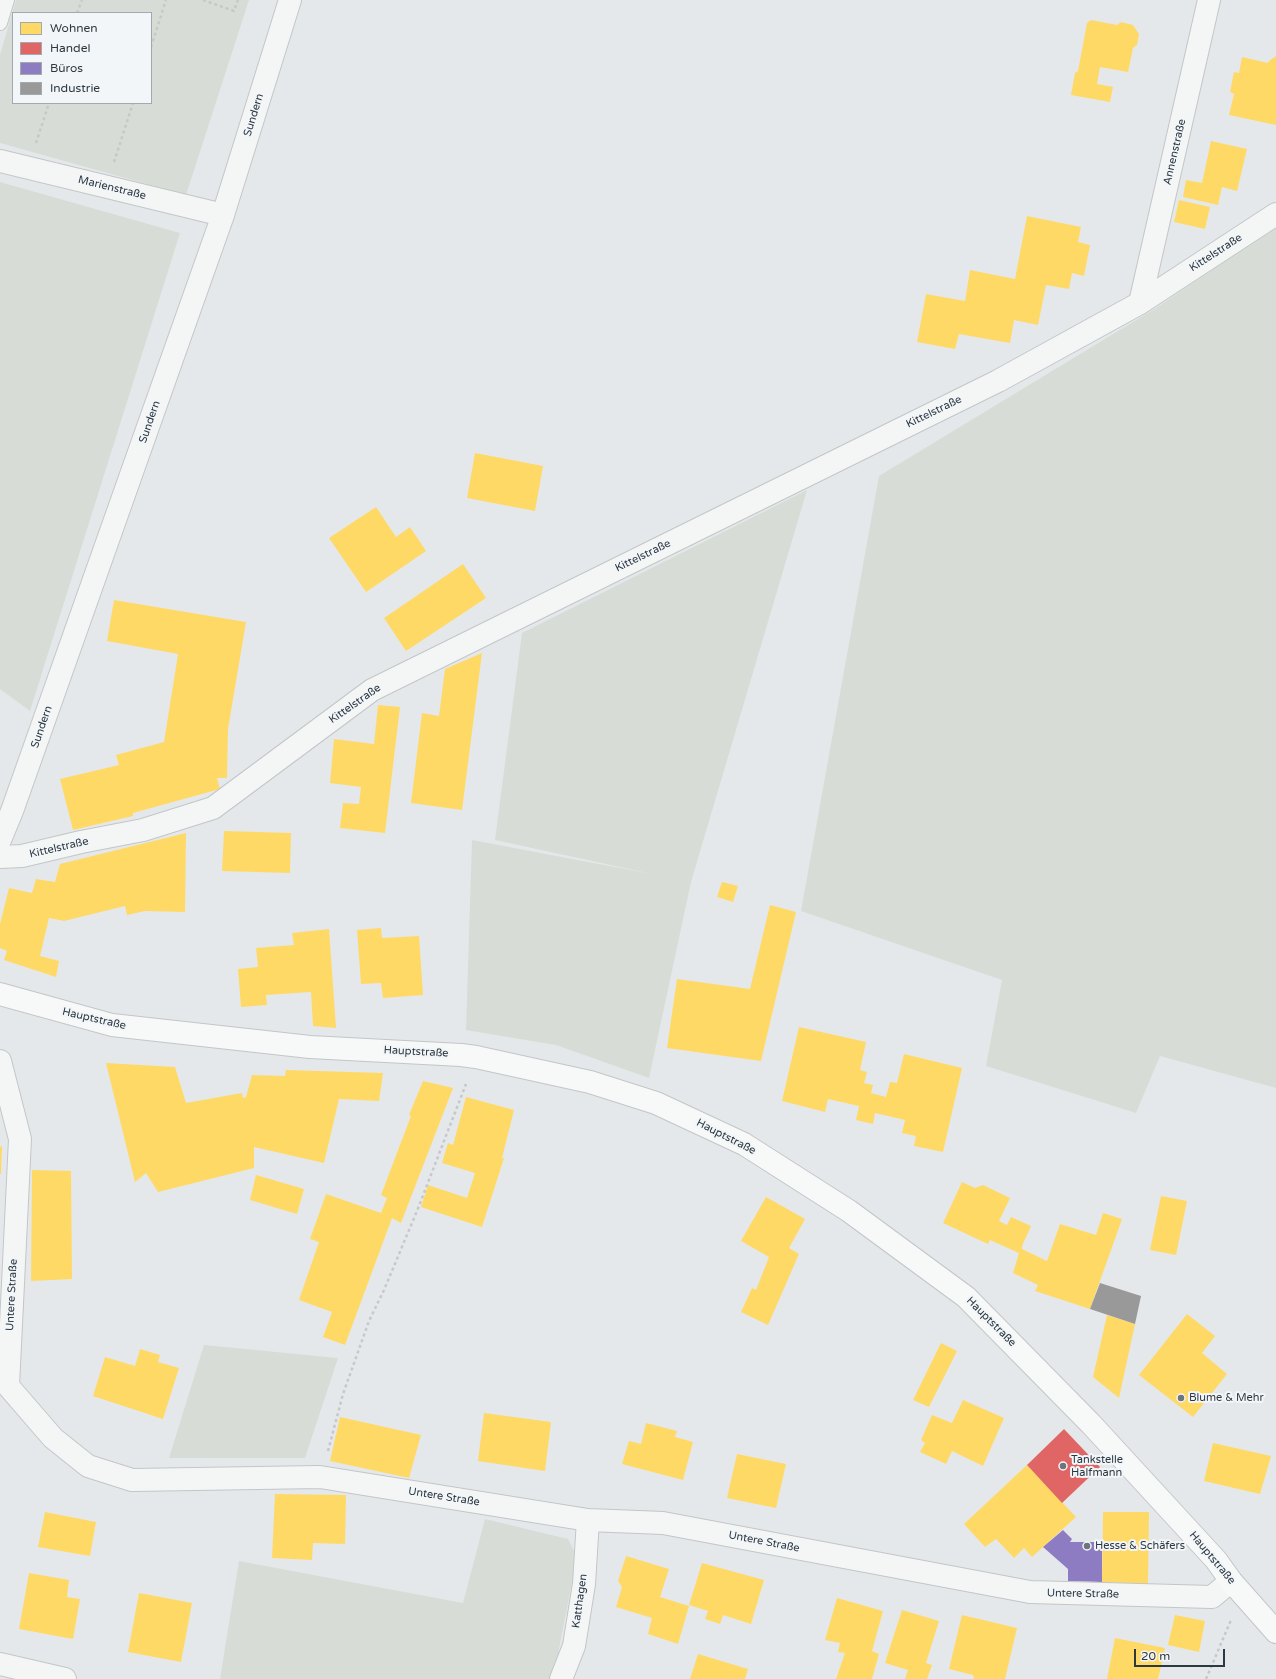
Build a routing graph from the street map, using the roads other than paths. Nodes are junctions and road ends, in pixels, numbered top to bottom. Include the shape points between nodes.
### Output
1 (7, 0) edge
2 (290, 0) edge
3 (1209, 0) edge
4 (0, 23) edge
5 (0, 161) edge
6 (1276, 214) edge
7 (223, 215) junction
8 (1140, 303) junction
9 (0, 840) edge
10 (0, 858) edge
11 (0, 994) edge
12 (0, 1061) edge
13 (4, 1387) edge
14 (588, 1520) junction
15 (1231, 1581) junction
16 (1276, 1632) edge
17 (0, 1664) edge
18 (65, 1679) edge
19 (561, 1679) edge

1 - 4 lane
2 - 7 street, Sundern
3 - 8 street, Annenstraße
5 - 7 street, Marienstraße
6 - 8 street, Kittelstraße
7 - 9 street, Sundern via 15,804
8 - 10 street, Kittelstraße via 998,380 372,690 213,808 143,830 22,856
11 - 15 main road, Hauptstraße via 112,1025 310,1047 476,1057 590,1082 656,1103 744,1144 849,1211 966,1297 1091,1424 1216,1560
12 - 13 street, Untere Straße via 20,1140
13 - 14 street, Untere Straße via 52,1438 88,1466 132,1480 320,1477
14 - 15 street, Untere Straße via 663,1523 1030,1592 1212,1597
14 - 19 street, Katthagen via 584,1584 574,1646
15 - 16 main road, Hauptstraße
17 - 18 street

